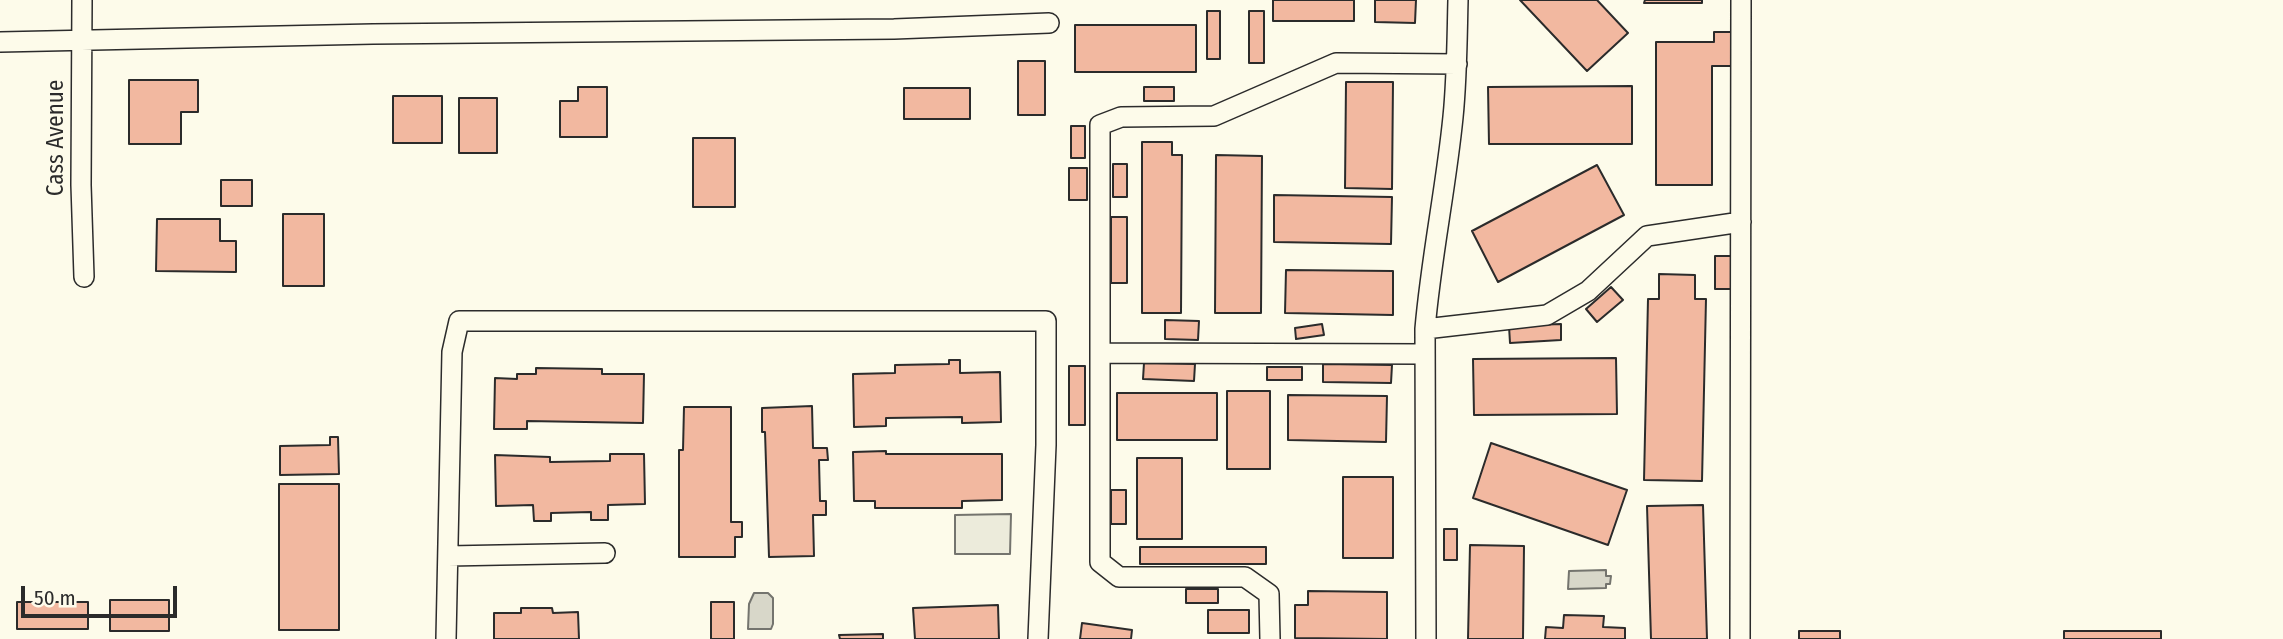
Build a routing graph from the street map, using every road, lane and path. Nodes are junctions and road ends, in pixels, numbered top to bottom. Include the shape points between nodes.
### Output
1 (82, 0) edge
2 (1458, 0) edge
3 (1741, 0) edge
4 (1049, 23) dead end
5 (82, 40) junction
6 (0, 42) edge
7 (1457, 64) junction
8 (1741, 222) junction
9 (84, 276) dead end
10 (1425, 329) junction
11 (1100, 353) junction
12 (1425, 354) junction
13 (605, 553) dead end
14 (448, 556) junction
15 (446, 639) edge
16 (1038, 639) edge
17 (1270, 639) edge
18 (1426, 639) edge
19 (1740, 639) edge

1 - 5 street, Cass Avenue
2 - 7 street
3 - 8 street
4 - 5 street
5 - 6 street
5 - 9 street, Cass Avenue
7 - 10 street
7 - 11 street via 1336,62 1214,116 1121,117 1100,125
8 - 10 street via 1647,236 1588,291 1546,315
8 - 19 street
10 - 12 street
11 - 12 street
11 - 17 street via 1100,562 1119,576 1245,576 1269,594
12 - 18 street
13 - 14 street
14 - 15 street
14 - 16 street via 452,352 459,321 1046,321

